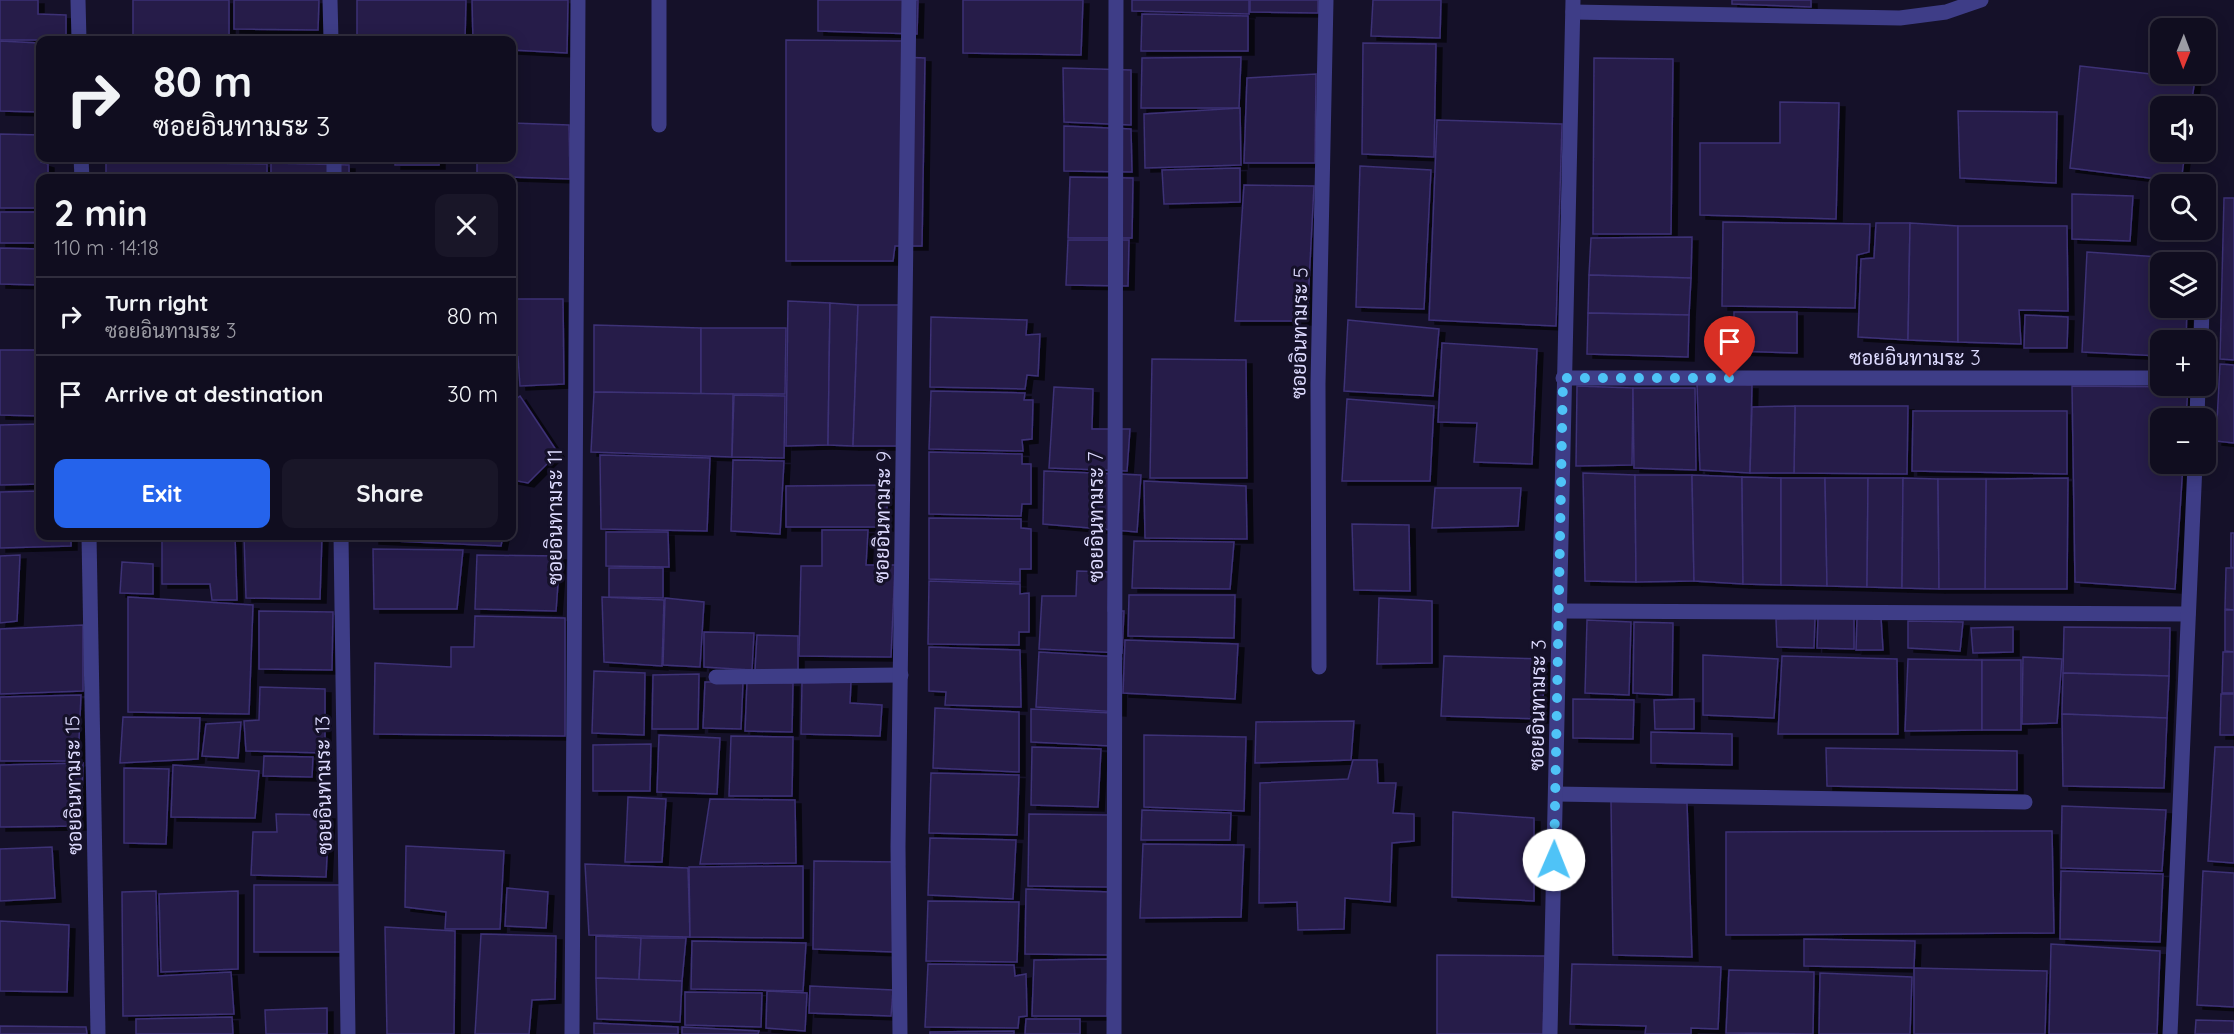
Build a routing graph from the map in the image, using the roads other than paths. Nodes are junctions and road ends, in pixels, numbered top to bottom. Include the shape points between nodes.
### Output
1 (78, 0) edge
2 (330, 0) edge
3 (578, 0) edge
4 (658, 0) edge
5 (909, 0) edge
6 (1116, 0) edge
7 (1326, 0) edge
8 (1981, 0) edge
9 (1573, 6) edge
10 (79, 36) edge
11 (331, 36) edge
12 (659, 125) dead end
13 (1563, 378) junction
14 (2150, 378) edge
15 (2194, 474) edge
16 (89, 540) edge
17 (341, 540) edge
18 (1560, 611) junction
19 (2187, 614) junction
20 (1319, 667) dead end
21 (901, 675) junction
22 (716, 677) dead end
23 (1556, 794) junction
24 (2025, 802) dead end
25 (98, 1034) edge
26 (348, 1034) edge
27 (572, 1034) edge
28 (900, 1034) edge
29 (1114, 1034) edge
30 (1550, 1034) edge
31 (2170, 1034) edge

1 - 10 street
2 - 11 street
3 - 27 street, ซอยอินทามระ 11
4 - 12 street
5 - 21 street, ซอยอินทามระ 9
6 - 29 street, ซอยอินทามระ 7
7 - 20 street, ซอยอินทามระ 5 via 1318,384
8 - 9 street via 1946,12 1900,18
9 - 13 street, ซอยอินทามระ 3
13 - 14 street, ซอยอินทามระ 3
13 - 18 street, ซอยอินทามระ 3
15 - 19 street
16 - 25 street, ซอยอินทามระ 15
17 - 26 street, ซอยอินทามระ 13
18 - 19 street
18 - 23 street, ซอยอินทามระ 3
19 - 31 street
21 - 22 street
21 - 28 street, ซอยอินทามระ 9
23 - 24 street
23 - 30 street, ซอยอินทามระ 3

